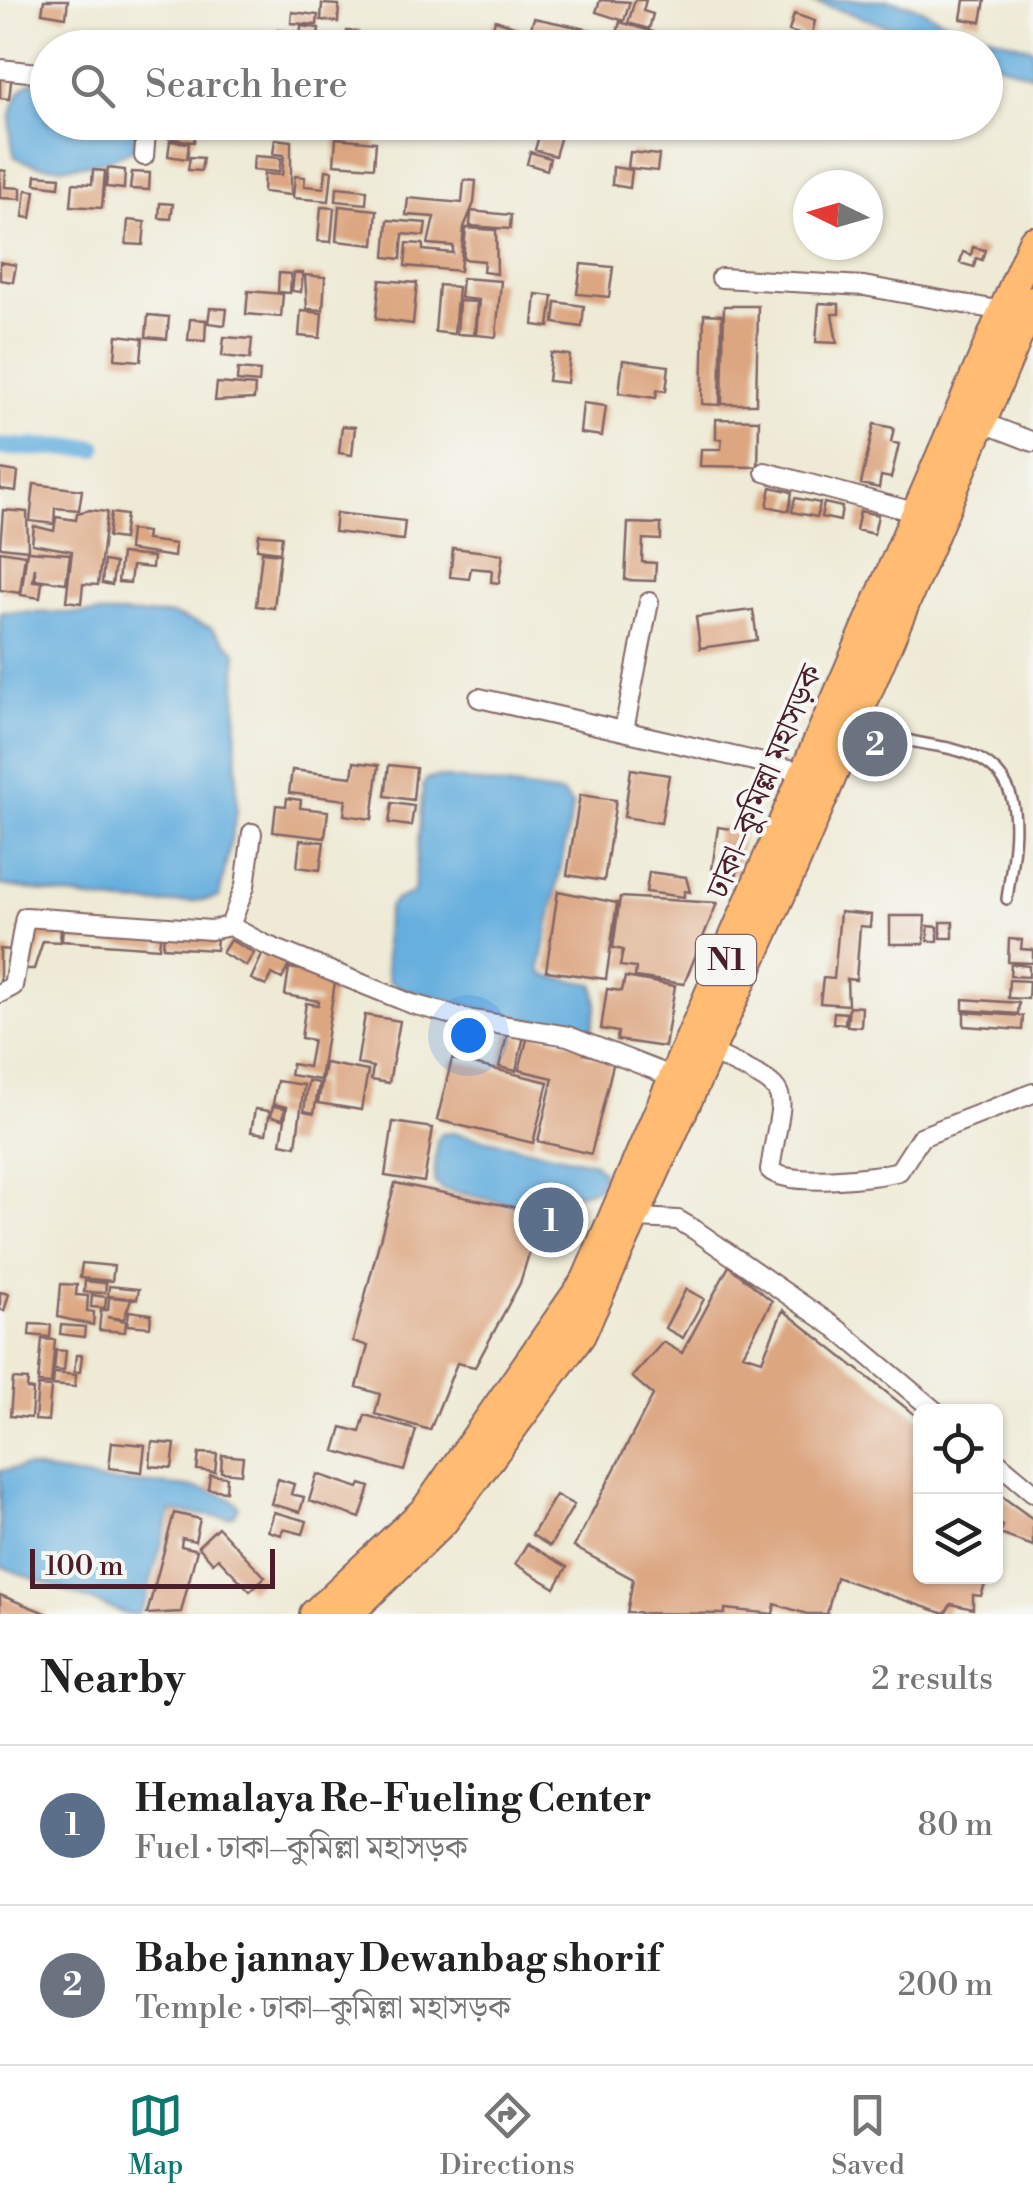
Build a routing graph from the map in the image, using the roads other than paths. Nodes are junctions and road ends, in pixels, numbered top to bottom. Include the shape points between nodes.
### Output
1 (0, 69) edge
2 (30, 72) edge
3 (145, 140) edge
4 (144, 156) dead end
5 (1033, 242) edge
6 (721, 278) dead end
7 (1033, 301) edge
8 (1003, 311) junction
9 (981, 422) junction
10 (1033, 442) edge
11 (765, 472) dead end
12 (914, 512) junction
13 (650, 602) dead end
14 (478, 698) dead end
15 (855, 718) junction
16 (624, 730) junction
17 (807, 773) junction
18 (252, 833) dead end
19 (1007, 899) dead end
20 (230, 926) junction
21 (0, 993) edge
22 (711, 1052) junction
23 (676, 1078) junction
24 (1033, 1093) edge
25 (638, 1218) junction
26 (926, 1404) edge
27 (1003, 1466) edge
28 (1033, 1492) edge
29 (314, 1614) edge
30 (349, 1614) edge

1 - 2 street
3 - 4 street
5 - 8 highway, ঢাকা–কুমিল্লা মহাসড়ক / N1
6 - 8 street via 905,291
7 - 9 highway, ঢাকা–কুমিল্লা মহাসড়ক / N1
8 - 12 highway, ঢাকা–কুমিল্লা মহাসড়ক / N1
9 - 10 street
9 - 15 highway, ঢাকা–কুমিল্লা মহাসড়ক / N1
11 - 12 street
12 - 17 highway, ঢাকা–কুমিল্লা মহাসড়ক / N1
13 - 16 street
14 - 16 street
15 - 19 lane via 892,738 984,757 1006,778 1018,816
15 - 22 highway, ঢাকা–কুমিল্লা মহাসড়ক / N1
16 - 17 street
17 - 23 highway, ঢাকা–কুমিল্লা মহাসড়ক / N1
18 - 20 street via 246,886
20 - 21 street via 25,917 14,986
20 - 23 street via 412,1004 568,1036
22 - 24 street via 777,1088 784,1100 770,1170 780,1178 899,1172 921,1137
22 - 25 highway, ঢাকা–কুমিল্লা মহাসড়ক / N1
23 - 29 highway, ঢাকা–কুমিল্লা মহাসড়ক / N1 via 586,1280 513,1390 425,1510
25 - 26 street via 678,1220 695,1230 836,1328
25 - 30 highway, ঢাকা–কুমিল্লা মহাসড়ক / N1 via 581,1335 444,1521
27 - 28 street

